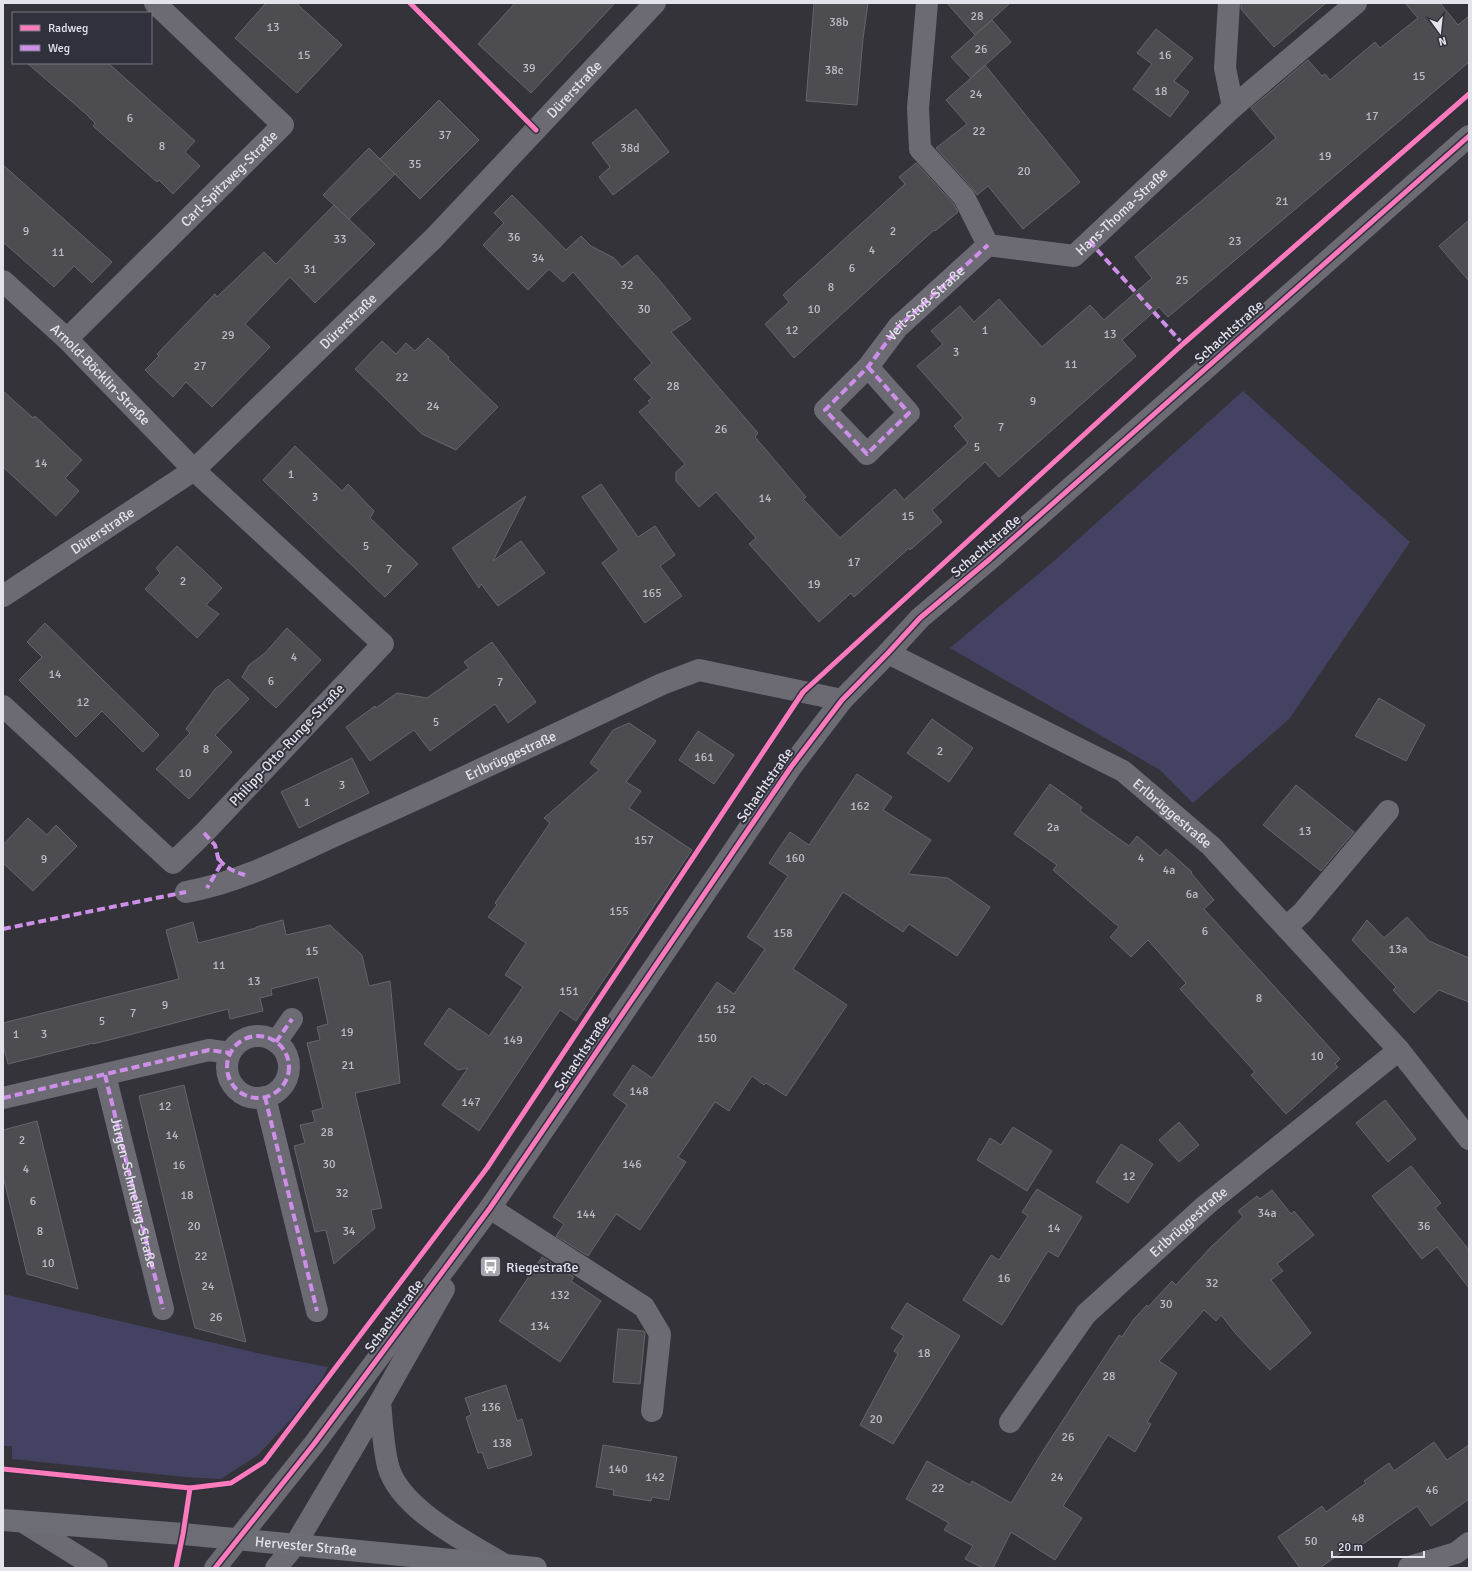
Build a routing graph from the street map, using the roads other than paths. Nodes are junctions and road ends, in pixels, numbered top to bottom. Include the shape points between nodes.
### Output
1 (156, 3) edge
2 (655, 3) edge
3 (927, 3) edge
4 (1229, 3) edge
5 (1356, 3) edge
6 (1232, 107) junction
7 (1469, 136) edge
8 (988, 245) junction
9 (3, 281) edge
10 (66, 339) junction
11 (868, 367) dead end
12 (194, 470) junction
13 (3, 596) edge
14 (888, 653) junction
15 (842, 700) junction
16 (3, 706) edge
17 (1388, 811) dead end
18 (186, 892) dead end
19 (1286, 927) junction
20 (292, 1019) dead end
21 (276, 1042) junction
22 (1398, 1050) junction
23 (230, 1053) junction
24 (105, 1075) junction
25 (3, 1098) edge
26 (265, 1098) junction
27 (1469, 1139) edge
28 (490, 1208) junction
29 (163, 1309) dead end
30 (317, 1312) dead end
31 (380, 1402) junction
32 (652, 1411) dead end
33 (1010, 1422) dead end
34 (13, 1521) edge
35 (237, 1540) junction
36 (1469, 1543) edge
37 (295, 1545) junction
38 (505, 1565) junction
39 (1409, 1567) dead end
40 (97, 1568) edge
41 (215, 1568) edge
42 (276, 1568) edge
43 (536, 1568) edge

1 - 10 street, Carl-Spitzweg-Straße via 283,125
2 - 12 street, Dürerstraße via 434,238
3 - 8 street via 918,108 920,149 964,197
4 - 6 street via 1225,68
5 - 6 street, Hans-Thoma-Straße
6 - 8 street, Hans-Thoma-Straße via 1074,256
7 - 14 street, Schachtstraße via 990,560 920,618
8 - 11 street, Veit-Stoß-Straße via 898,328
9 - 10 street, Arnold-Böcklin-Straße
10 - 12 street, Arnold-Böcklin-Straße
12 - 13 street, Dürerstraße
12 - 16 street, Philipp-Otto-Runge-Straße via 383,644 173,863
14 - 15 street, Schachtstraße
14 - 19 street, Erlbrüggestraße via 1122,771 1211,846
15 - 18 street, Erlbrüggestraße via 699,670 662,684 444,787 245,875
15 - 28 street, Schachtstraße via 791,767
17 - 19 street via 1302,913
19 - 22 street, Erlbrüggestraße
20 - 21 street
21 - 23 street via 259,1036 250,1037 238,1043
21 - 26 street via 287,1056 288,1073 280,1089
22 - 27 street, Erlbrüggestraße
22 - 33 street, Erlbrüggestraße via 1206,1205 1086,1314
23 - 24 street via 209,1050
23 - 26 street via 227,1071 233,1086 248,1097
24 - 25 street
24 - 29 street, Jürgen-Schmeling-Straße
26 - 30 street
28 - 31 street, Schachtstraße
28 - 32 street via 644,1307 660,1334
28 - 35 street, Schachtstraße via 314,1444
31 - 37 street, Schachtstraße
31 - 38 street via 389,1467 401,1491 432,1521
34 - 35 main road, Hervester Straße
34 - 40 street
35 - 37 main road, Hervester Straße
35 - 41 street, Schachtstraße
36 - 39 street via 1456,1553
37 - 38 main road, Hervester Straße
37 - 42 street, Schachtstraße
38 - 43 main road, Hervester Straße

